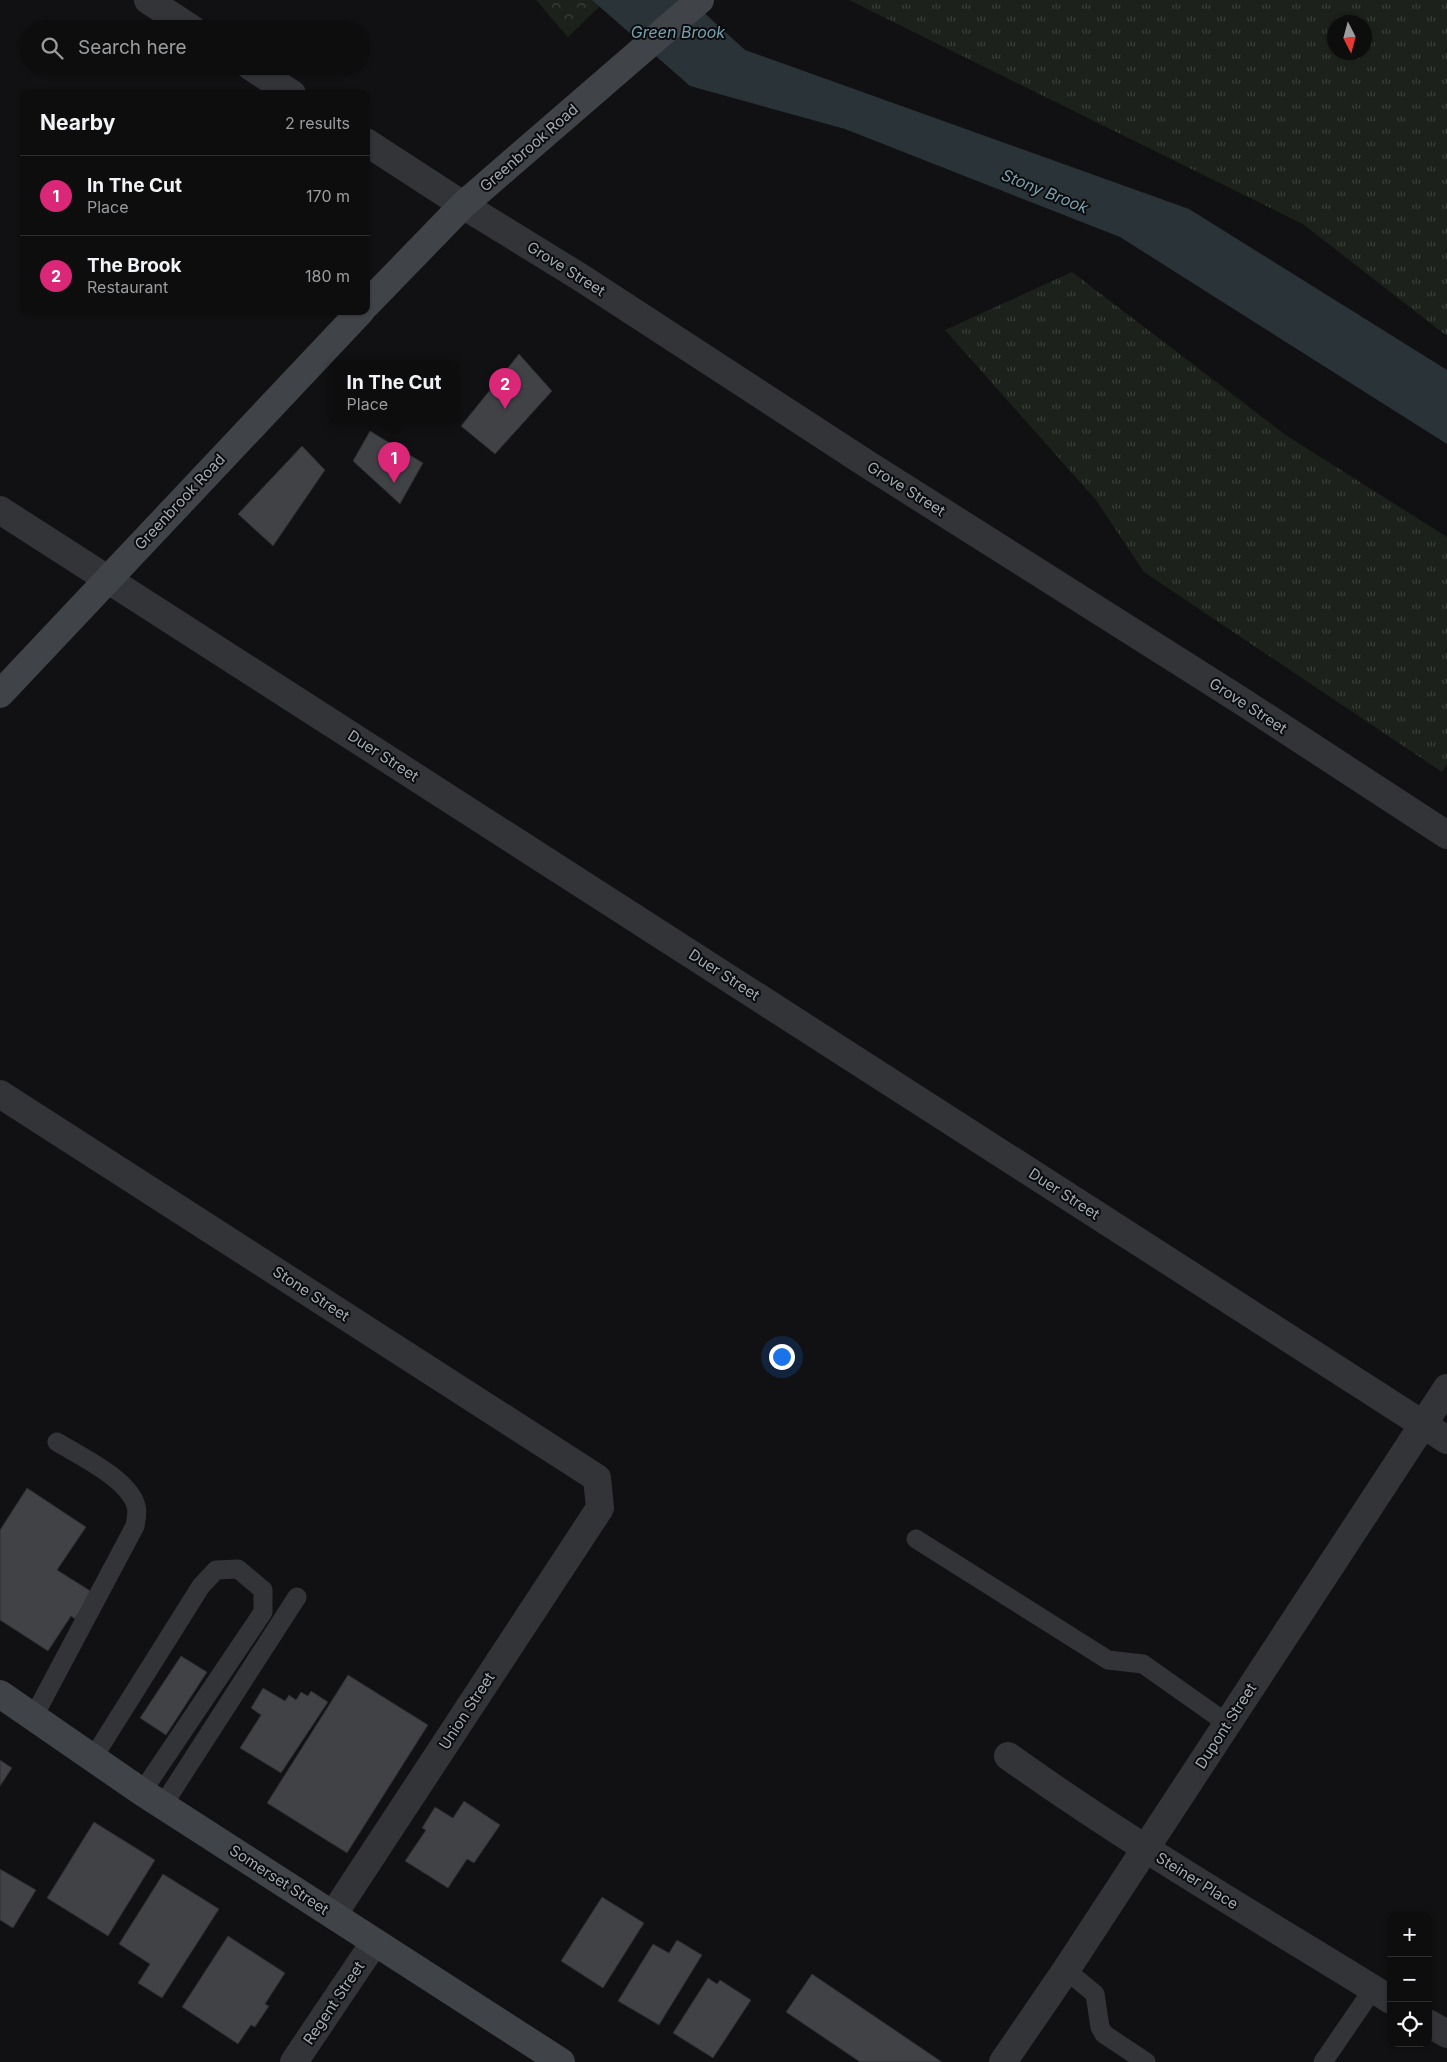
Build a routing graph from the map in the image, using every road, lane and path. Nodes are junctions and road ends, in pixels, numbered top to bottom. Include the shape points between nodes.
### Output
1 (148, 0) edge
2 (700, 0) edge
3 (178, 20) edge
4 (264, 75) edge
5 (286, 90) edge
6 (370, 145) edge
7 (463, 205) junction
8 (370, 301) edge
9 (357, 315) edge
10 (0, 510) edge
11 (108, 579) junction
12 (0, 694) edge
13 (1447, 835) edge
14 (0, 1094) edge
15 (1447, 1388) edge
16 (1423, 1425) junction
17 (1447, 1440) edge
18 (57, 1442) dead end
19 (600, 1508) joint
20 (916, 1539) dead end
21 (297, 1597) dead end
22 (0, 1694) edge
23 (34, 1716) junction
24 (1228, 1724) junction
25 (1008, 1756) dead end
26 (94, 1758) junction
27 (153, 1799) junction
28 (1146, 1849) junction
29 (333, 1915) junction
30 (374, 1943) junction
31 (1066, 1970) junction
32 (1382, 1994) edge
33 (1432, 2025) edge
34 (1447, 2034) edge
35 (294, 2062) edge
36 (561, 2062) edge
37 (1003, 2062) edge
38 (1146, 2062) edge
39 (1323, 2062) edge

1 - 3 street
2 - 7 street, Greenbrook Road
4 - 5 street
6 - 7 street, Grove Street
7 - 8 street, Greenbrook Road
7 - 13 street, Grove Street
9 - 11 street, Greenbrook Road
10 - 11 street, Duer Street
11 - 12 street, Greenbrook Road
11 - 16 street, Duer Street
14 - 19 street, Stone Street via 597,1478
15 - 16 street, Dupont Street
16 - 17 street, Duer Street
16 - 24 street, Dupont Street
18 - 23 lane via 114,1477 128,1491 137,1507 135,1526
19 - 29 street, Union Street
20 - 24 lane via 1108,1660 1143,1664
21 - 27 lane
22 - 23 street, Somerset Street
23 - 26 street, Somerset Street
24 - 28 street, Dupont Street
25 - 28 street, Steiner Place
26 - 27 street, Somerset Street
26 - 27 lane via 201,1586 216,1570 238,1569 263,1590 262,1612
27 - 29 street, Somerset Street
28 - 31 street, Dupont Street
28 - 32 street, Steiner Place
29 - 30 street, Somerset Street
30 - 35 street, Regent Street
30 - 36 street, Somerset Street
31 - 37 street, Dupont Street
31 - 38 lane via 1096,1994 1100,2027 1104,2034
32 - 39 lane
33 - 34 street

